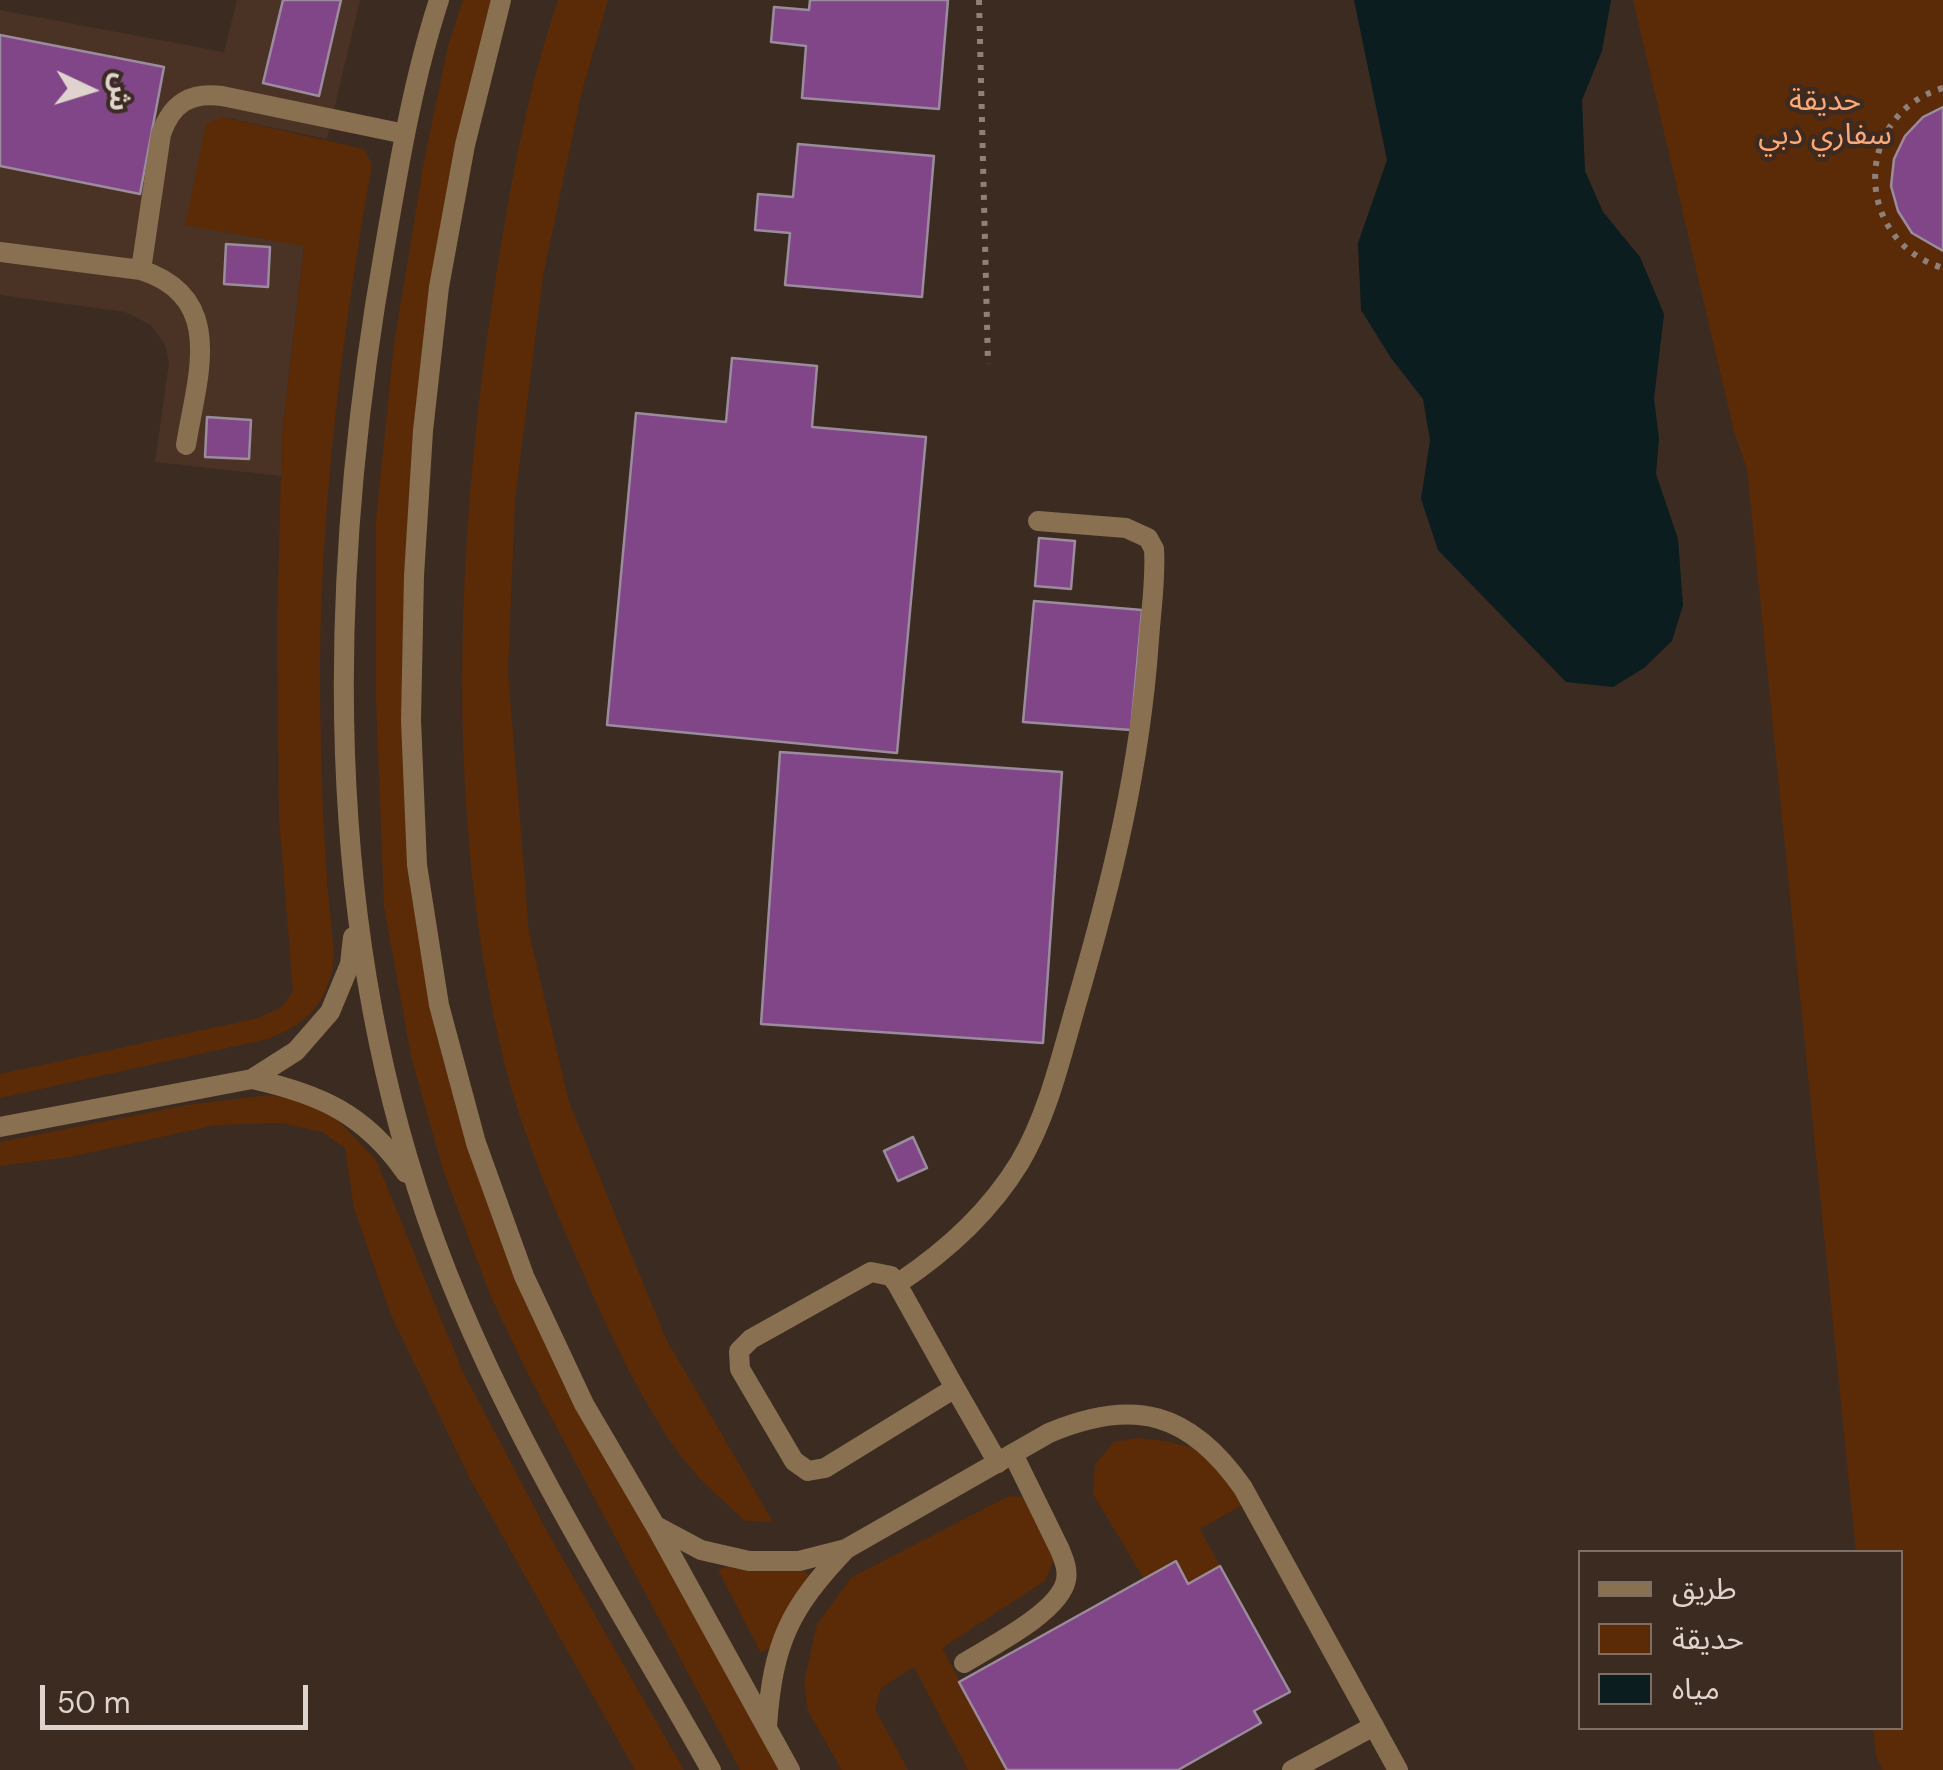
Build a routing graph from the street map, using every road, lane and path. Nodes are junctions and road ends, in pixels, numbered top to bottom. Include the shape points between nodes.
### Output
1 (439, 0) edge
2 (501, 0) edge
3 (979, 0) edge
4 (1943, 88) edge
5 (404, 134) junction
6 (0, 252) edge
7 (1943, 268) edge
8 (141, 270) junction
9 (988, 364) dead end
10 (186, 445) dead end
11 (1038, 521) dead end
12 (356, 910) junction
13 (252, 1079) junction
14 (0, 1126) edge
15 (417, 1188) junction
16 (897, 1284) junction
17 (955, 1388) junction
18 (1006, 1459) junction
19 (656, 1526) junction
20 (846, 1549) junction
21 (964, 1663) dead end
22 (1374, 1726) junction
23 (767, 1728) junction
24 (711, 1770) edge
25 (790, 1770) edge
26 (1292, 1770) edge
27 (1398, 1770) edge

1 - 5 street
2 - 19 street via 464,145 423,431 411,702 417,865 439,1005 476,1142 524,1276 584,1404
3 - 9 path
4 - 7 path via 1895,119 1879,149 1874,183 1894,235 1918,258
5 - 8 street via 222,96 182,100 161,134
5 - 12 street via 356,442 346,598 345,754
6 - 8 street
8 - 10 street via 180,290 200,329
11 - 16 street via 1126,528 1148,538 1154,549 1133,783 1040,1120 996,1197 934,1260
12 - 13 street via 350,964 330,1012 296,1052
12 - 15 street via 380,1051
13 - 14 street
13 - 15 street via 302,1090 348,1112 388,1146
15 - 24 street via 512,1416
16 - 17 street
16 - 17 street via 881,1272 861,1276 751,1338 740,1351 740,1369 794,1461 808,1471 825,1468
17 - 18 street
18 - 20 street
18 - 21 street via 1060,1550 1066,1582 1046,1609
18 - 22 street via 1084,1418 1158,1418 1192,1433 1221,1456 1243,1488
19 - 20 street via 700,1550 748,1561 798,1561
19 - 23 street
20 - 23 street via 811,1586 786,1629 770,1678
22 - 26 street
22 - 27 street
23 - 25 street

